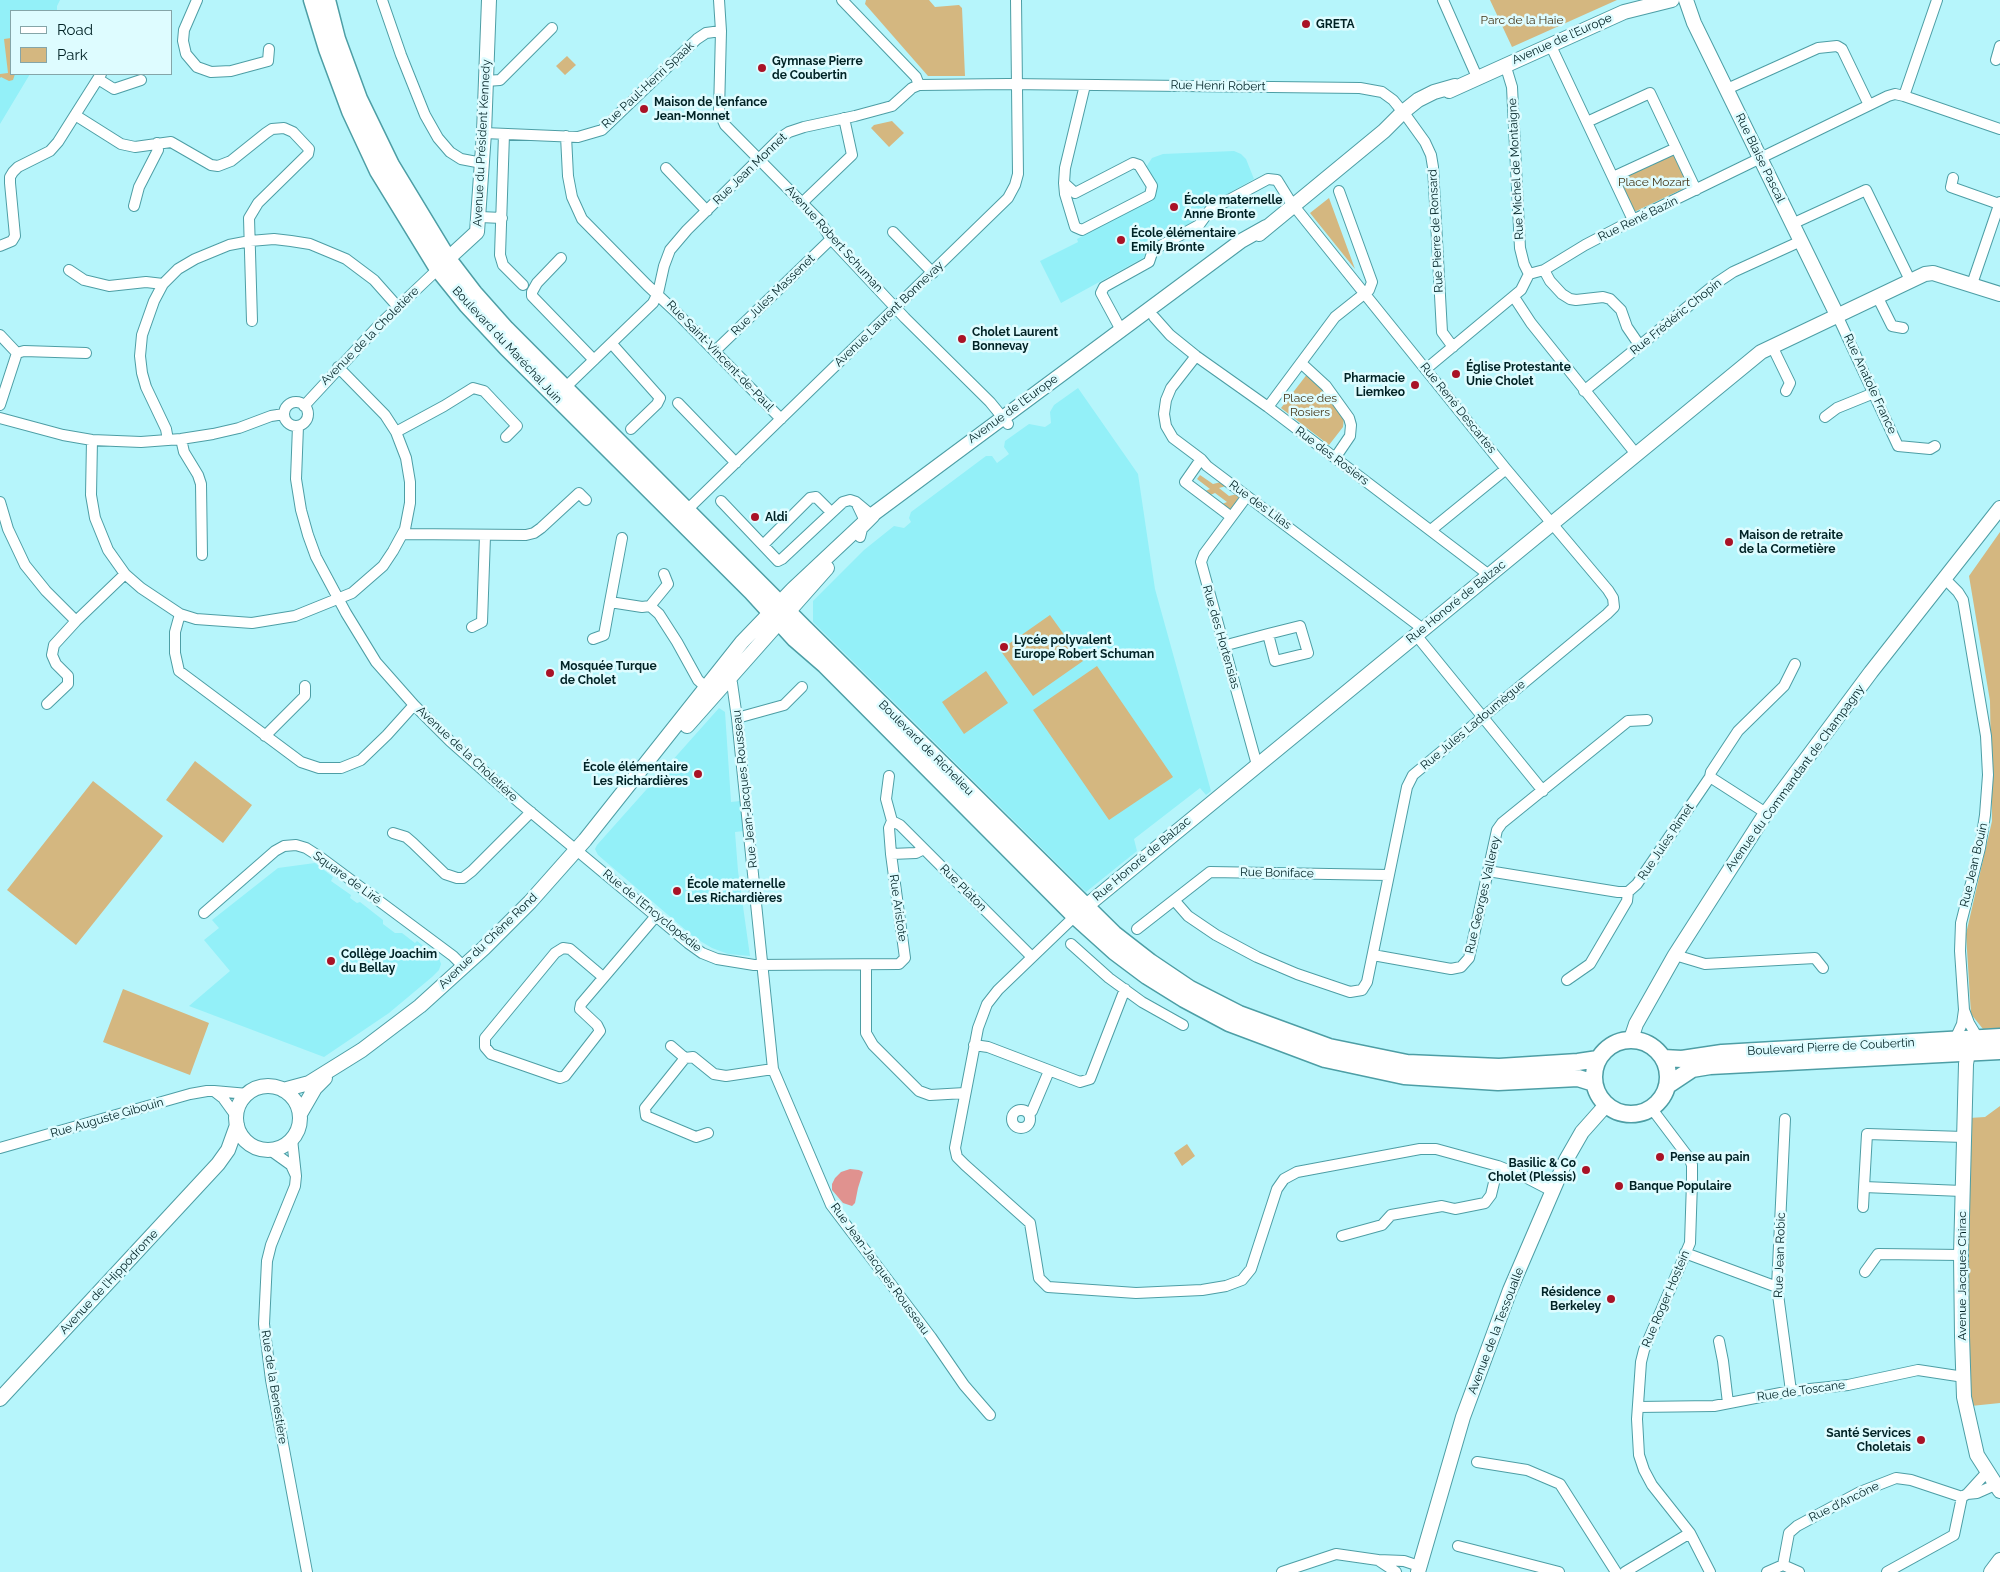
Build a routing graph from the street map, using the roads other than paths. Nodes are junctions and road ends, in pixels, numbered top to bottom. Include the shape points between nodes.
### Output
1 (197, 0) edge
2 (312, 0) edge
3 (326, 0) edge
4 (489, 0) edge
5 (719, 0) edge
6 (842, 0) edge
7 (1016, 0) edge
8 (1443, 0) edge
9 (1638, 0) edge
10 (1672, 0) edge
11 (1686, 0) edge
12 (1938, 0) edge
13 (385, 1) edge
14 (1624, 12) junction
15 (552, 28) dead end
16 (720, 31) junction
17 (1550, 44) junction
18 (2000, 46) edge
19 (268, 49) dead end
20 (1996, 60) dead end
21 (1505, 64) junction
22 (99, 76) edge
23 (1477, 77) junction
24 (141, 80) dead end
25 (486, 81) junction
26 (919, 85) junction
27 (1018, 85) junction
28 (1086, 85) junction
29 (1727, 89) junction
30 (1904, 96) junction
31 (1869, 105) junction
32 (1405, 114) junction
33 (75, 115) junction
34 (844, 118) junction
35 (1587, 122) junction
36 (2000, 129) edge
37 (484, 134) junction
38 (504, 134) junction
39 (566, 136) junction
40 (157, 143) junction
41 (1676, 148) junction
42 (1760, 158) junction
43 (759, 159) junction
44 (482, 163) junction
45 (666, 168) dead end
46 (1613, 177) junction
47 (1953, 178) dead end
48 (1064, 183) junction
49 (1696, 190) junction
50 (1339, 191) dead end
51 (803, 202) junction
52 (1294, 205) junction
53 (134, 206) dead end
54 (1999, 209) edge
55 (707, 211) junction
56 (480, 217) junction
57 (502, 218) junction
58 (1633, 220) junction
59 (1792, 224) junction
60 (1266, 227) junction
61 (893, 232) dead end
62 (831, 239) junction
63 (250, 241) junction
64 (1801, 241) junction
65 (0, 246) edge
66 (561, 258) dead end
67 (443, 264) junction
68 (69, 270) dead end
69 (1544, 270) junction
70 (933, 273) junction
71 (1530, 274) junction
72 (1910, 280) junction
73 (163, 284) junction
74 (1972, 284) junction
75 (523, 285) dead end
76 (658, 293) junction
77 (1364, 293) junction
78 (2000, 294) edge
79 (1877, 296) junction
80 (1514, 297) junction
81 (398, 307) junction
82 (896, 308) junction
83 (1837, 315) junction
84 (1154, 317) junction
85 (252, 321) dead end
86 (1903, 328) dead end
87 (1121, 330) junction
88 (0, 335) edge
89 (612, 344) junction
90 (1640, 346) junction
91 (1772, 346) junction
92 (1453, 348) junction
93 (715, 351) junction
94 (17, 353) junction
95 (86, 353) dead end
96 (1196, 356) junction
97 (594, 360) junction
98 (1301, 363) junction
99 (338, 367) junction
100 (1426, 369) junction
101 (1584, 390) junction
102 (569, 391) junction
103 (1786, 391) dead end
104 (1874, 393) junction
105 (678, 403) dead end
106 (0, 405) edge
107 (304, 406) junction
108 (1268, 407) junction
109 (284, 414) junction
110 (1825, 417) dead end
111 (0, 418) edge
112 (781, 419) junction
113 (1005, 420) junction
114 (298, 426) junction
115 (631, 429) dead end
116 (396, 432) junction
117 (506, 437) dead end
118 (181, 439) junction
119 (92, 440) junction
120 (168, 440) junction
121 (1936, 446) dead end
122 (1636, 454) junction
123 (1334, 458) junction
124 (1201, 459) junction
125 (736, 463) junction
126 (1506, 468) junction
127 (1247, 496) junction
128 (586, 500) dead end
129 (721, 501) dead end
130 (0, 502) edge
131 (2000, 508) edge
132 (687, 510) junction
133 (831, 512) junction
134 (1230, 516) junction
135 (868, 518) junction
136 (1553, 523) junction
137 (1431, 530) junction
138 (403, 534) junction
139 (485, 536) junction
140 (860, 536) junction
141 (622, 538) dead end
142 (763, 545) junction
143 (202, 555) dead end
144 (126, 574) junction
145 (664, 574) dead end
146 (1489, 575) junction
147 (1945, 579) junction
148 (766, 590) joint
149 (338, 599) junction
150 (610, 602) junction
151 (650, 606) junction
152 (180, 614) junction
153 (781, 615) junction
154 (76, 621) junction
155 (472, 627) dead end
156 (1419, 632) junction
157 (1268, 634) dead end
158 (593, 639) dead end
159 (1223, 646) junction
160 (1795, 664) dead end
161 (723, 676) junction
162 (305, 686) dead end
163 (802, 687) dead end
164 (710, 692) junction
165 (46, 704) dead end
166 (414, 705) junction
167 (1482, 717) junction
168 (737, 718) junction
169 (1647, 720) dead end
170 (265, 736) junction
171 (1257, 765) junction
172 (889, 776) dead end
173 (1710, 777) junction
174 (1543, 791) junction
175 (531, 812) junction
176 (1766, 813) junction
177 (892, 821) junction
178 (394, 833) dead end
179 (577, 849) junction
180 (924, 849) junction
181 (891, 854) junction
182 (1488, 871) junction
183 (1389, 875) junction
184 (1628, 892) junction
185 (1174, 900) junction
186 (1080, 912) junction
187 (204, 913) dead end
188 (656, 916) junction
189 (1137, 929) dead end
190 (1071, 944) dead end
191 (1373, 955) junction
192 (1675, 955) junction
193 (1032, 957) junction
194 (762, 965) junction
195 (866, 966) junction
196 (464, 967) junction
197 (1823, 968) dead end
198 (602, 977) junction
199 (1567, 980) dead end
200 (1125, 989) junction
201 (1964, 1010) junction
202 (1183, 1025) dead end
203 (2000, 1037) edge
204 (1978, 1038) junction
205 (1631, 1039) junction
206 (1955, 1039) junction
207 (974, 1045) junction
208 (671, 1046) dead end
209 (2000, 1050) edge
210 (1968, 1052) junction
211 (685, 1058) junction
212 (1663, 1058) junction
213 (1598, 1059) junction
214 (341, 1064) junction
215 (773, 1069) junction
216 (1049, 1071) junction
217 (1594, 1083) junction
218 (1668, 1085) junction
219 (283, 1090) junction
220 (214, 1091) junction
221 (248, 1094) junction
222 (965, 1094) junction
223 (1606, 1105) junction
224 (1652, 1109) junction
225 (300, 1114) junction
226 (1028, 1114) dead end
227 (1785, 1119) dead end
228 (237, 1120) junction
229 (708, 1133) dead end
230 (1964, 1137) junction
231 (292, 1140) junction
232 (254, 1146) junction
233 (0, 1148) edge
234 (270, 1150) junction
235 (218, 1164) junction
236 (1498, 1166) junction
237 (296, 1176) junction
238 (1864, 1187) junction
239 (1552, 1191) junction
240 (1962, 1191) junction
241 (1864, 1207) dead end
242 (1342, 1236) dead end
243 (1685, 1253) junction
244 (1961, 1254) junction
245 (1865, 1272) dead end
246 (1777, 1287) junction
247 (1719, 1341) dead end
248 (1964, 1377) junction
249 (1791, 1391) junction
250 (0, 1399) edge
251 (1728, 1403) junction
252 (1638, 1407) junction
253 (990, 1415) dead end
254 (1477, 1462) dead end
255 (1994, 1483) edge
256 (1964, 1496) junction
257 (1690, 1533) junction
258 (1458, 1546) dead end
259 (1378, 1560) junction
260 (2000, 1560) edge
261 (1782, 1565) junction
262 (1419, 1569) edge
263 (308, 1572) edge
264 (1282, 1572) edge
265 (1396, 1572) edge
266 (1559, 1572) edge
267 (1616, 1572) edge
268 (1625, 1572) edge
269 (1710, 1572) edge
270 (1767, 1572) edge
271 (1799, 1572) edge
272 (1887, 1572) edge
273 (1991, 1572) edge

1 - 19 street via 188,18 183,41 186,54 197,67 211,72 231,71 268,61
2 - 67 main road, Boulevard du Maréchal Juin via 326,49 378,171
3 - 67 main road, Boulevard du Maréchal Juin via 359,100
4 - 25 main road, Avenue du Président Kennedy
5 - 16 street, Avenue Robert Schuman
6 - 26 street via 916,77
7 - 27 street, Avenue Laurent Bonnevay
8 - 23 street
9 - 14 main road
10 - 14 main road, Avenue de l’Europe
11 - 29 main road, Rue Blaise Pascal
12 - 30 street
13 - 44 street via 400,55 425,116 438,138 461,159
14 - 17 main road, Avenue de l’Europe
15 - 25 street via 500,80
16 - 39 street, Rue Paul-Henri Spaak via 706,32 697,39 602,130 578,137
16 - 43 street, Avenue Robert Schuman via 719,112 725,125
17 - 21 main road, Avenue de l’Europe
17 - 35 street
18 - 20 street
21 - 23 main road, Avenue de l’Europe
21 - 71 street, Rue Michel de Montaigne via 1512,86 1520,248
22 - 24 street via 114,89
22 - 33 street
23 - 32 main road, Avenue de l’Europe
25 - 37 main road, Avenue du Président Kennedy
26 - 27 street
26 - 34 street, Rue Jean Monnet via 892,106
27 - 28 street, Rue Henri Robert
27 - 70 street, Avenue Laurent Bonnevay via 1016,185 1008,198
28 - 32 street, Rue Henri Robert via 1360,88 1382,92
28 - 48 street via 1067,153
29 - 31 street via 1818,48 1837,46 1842,49
29 - 42 main road, Rue Blaise Pascal
30 - 31 street, Rue René Bazin via 1895,94
30 - 36 street
31 - 42 street, Rue René Bazin
32 - 52 main road, Avenue de l’Europe
32 - 92 street, Rue Pierre de Ronsard via 1431,155 1442,332
33 - 40 street via 121,144 135,147
33 - 65 street via 50,151 13,172 10,183 15,236
34 - 43 street, Rue Jean Monnet via 789,132
34 - 51 street via 852,155
35 - 41 street via 1650,94
35 - 46 street
37 - 38 street, Rue Paul-Henri Spaak
37 - 44 main road, Avenue du Président Kennedy
38 - 39 street, Rue Paul-Henri Spaak
38 - 57 street
39 - 76 street, Rue Saint-Vincent-de-Paul via 572,197 582,219 646,285
40 - 53 street via 158,150
40 - 63 street via 171,142 202,161 218,166 231,162 266,133 277,128 293,132 309,148 308,154 252,211 249,218
41 - 46 street
41 - 49 street
42 - 49 street, Rue René Bazin
42 - 59 main road, Rue Blaise Pascal
43 - 51 street, Avenue Robert Schuman
43 - 55 street, Rue Jean Monnet
44 - 56 main road, Avenue du Président Kennedy
45 - 55 street
46 - 58 street
47 - 54 street via 1951,187
48 - 48 street via 1064,194 1075,227 1082,230 1150,195 1152,186 1140,165 1133,163 1075,193
49 - 58 street, Rue René Bazin
50 - 77 street via 1372,282
51 - 62 street, Avenue Robert Schuman
52 - 60 main road, Avenue de l’Europe
52 - 77 street, Rue René Descartes
52 - 87 street, Rue René Descartes via 1277,180 1268,179 1210,210 1199,225 1153,250 1149,262 1104,287 1101,293
54 - 74 street
55 - 76 street, Rue Jean Monnet via 670,250
56 - 57 street
56 - 67 main road, Avenue du Président Kennedy via 477,232
57 - 75 street via 501,260
58 - 69 street, Rue René Bazin
59 - 64 main road, Rue Blaise Pascal
59 - 72 street via 1866,190
60 - 84 main road, Avenue de l’Europe via 1247,247
60 - 87 main road, Avenue de l’Europe via 1241,241
61 - 70 street
62 - 82 street, Avenue Robert Schuman
62 - 93 street, Rue Jules Massenet
63 - 73 street via 229,245 195,259 178,269
63 - 81 street via 310,244 346,259 374,280
63 - 85 street
64 - 83 main road, Rue Blaise Pascal
64 - 90 street, Rue Frédéric Chopin via 1733,272
66 - 97 street via 537,283 532,296
67 - 81 street, Avenue de la Choletière
67 - 102 main road, Boulevard du Maréchal Juin
67 - 153 main road, Boulevard du Maréchal Juin via 467,305 507,348
68 - 73 street via 84,280 109,286 146,282
69 - 71 street, Rue René Bazin
69 - 90 street via 1556,288 1570,299 1610,299 1621,310 1627,328
70 - 82 street, Avenue Laurent Bonnevay
71 - 80 street via 1522,290
72 - 74 main road, Rue Honoré de Balzac via 1933,273
72 - 79 main road, Rue Honoré de Balzac
73 - 120 street via 146,319 140,356 146,388 166,428
74 - 78 main road, Rue Honoré de Balzac
76 - 89 street, Rue Jean Monnet via 653,303
76 - 93 street, Rue Saint-Vincent-de-Paul
77 - 98 street via 1335,317
77 - 100 street, Rue René Descartes
79 - 83 main road, Rue Honoré de Balzac
79 - 86 street via 1892,326
80 - 92 street
80 - 101 street
81 - 99 street, Avenue de la Choletière
82 - 112 street, Avenue Laurent Bonnevay
82 - 113 street, Avenue Robert Schuman
83 - 91 main road, Rue Honoré de Balzac
83 - 104 street, Rue Anatole France
84 - 96 street, Rue des Rosiers
84 - 113 main road, Avenue de l’Europe
87 - 113 main road, Avenue de l’Europe
88 - 94 street
89 - 97 street, Rue Jean Monnet
89 - 115 street via 660,398
90 - 101 street, Rue Frédéric Chopin
91 - 103 street via 1790,382
91 - 122 main road, Rue Honoré de Balzac
92 - 100 street
93 - 112 street, Rue Saint-Vincent-de-Paul
94 - 95 street
94 - 106 street
96 - 108 street, Rue des Rosiers
96 - 124 street, Rue des Lilas via 1171,388 1164,414 1173,438
97 - 102 street, Rue Jean Monnet via 569,384
98 - 108 street
98 - 123 street via 1326,386 1349,418 1350,436
99 - 107 street, Avenue de la Choletière
99 - 116 street via 385,415
100 - 126 street, Rue René Descartes
101 - 122 street
102 - 132 main road, Boulevard du Maréchal Juin
104 - 110 street via 1837,408
104 - 121 street, Rue Anatole France via 1898,446 1930,449
105 - 125 street
107 - 109 street via 297,402 290,404
107 - 114 street, Avenue de la Choletière via 308,416 305,423
108 - 123 street, Rue des Rosiers
109 - 114 street via 288,424
109 - 118 street via 230,430
111 - 119 street
112 - 125 street, Avenue Laurent Bonnevay
113 - 135 main road, Avenue de l’Europe
113 - 140 main road, Avenue de l’Europe
114 - 149 street, Avenue de la Choletière via 296,479 301,510 316,557
116 - 117 street via 473,388 484,391 516,426
116 - 138 street via 406,458 410,482 410,503
118 - 120 street
118 - 143 street via 184,452 201,484
119 - 120 street
119 - 144 street via 91,495 95,518 108,550
122 - 136 main road, Rue Honoré de Balzac
123 - 137 street, Rue des Rosiers
124 - 127 street, Rue des Lilas
124 - 134 street via 1185,482
125 - 132 street, Avenue Laurent Bonnevay
126 - 136 street, Rue René Descartes
126 - 137 street
127 - 134 street, Rue des Hortensias
127 - 156 street, Rue des Lilas
128 - 139 street via 579,493 534,533
129 - 142 street
130 - 154 street via 8,529 25,565
131 - 147 main road, Avenue du Commandant de Champagny
132 - 148 main road, Boulevard du Maréchal Juin
133 - 135 street via 850,500 856,502
133 - 142 street via 816,497 810,498
133 - 142 street via 782,560
134 - 159 street, Rue des Hortensias via 1201,562
135 - 140 street via 874,517 862,529
135 - 153 main road, Avenue de l’Europe
136 - 146 main road, Rue Honoré de Balzac
136 - 167 street, Rue Jules Ladoumègue via 1608,590 1614,607
137 - 146 street, Rue des Rosiers
138 - 139 street
138 - 149 street via 383,566 352,593
139 - 155 street via 482,622
140 - 153 main road, Avenue de l’Europe
141 - 150 street
144 - 152 street
144 - 154 street
145 - 151 street via 668,584
146 - 156 main road, Rue Honoré de Balzac
147 - 176 main road, Avenue du Commandant de Champagny
147 - 201 street, Rue Jean Bouin via 1963,600 1986,736 1988,776 1980,848 1961,923
148 - 153 main road, Boulevard de Richelieu
149 - 152 street via 295,616 270,621 222,622
149 - 166 street, Avenue de la Choletière via 376,662
150 - 151 street
150 - 158 street via 604,635
151 - 164 street via 677,642 698,680
152 - 170 street via 175,632 179,671
153 - 161 main road, Avenue du Chêne Rond via 742,642
153 - 186 main road, Boulevard de Richelieu via 825,665
154 - 165 street via 54,645 52,655 68,676 68,684
156 - 167 street, Rue des Lilas
156 - 171 main road, Rue Honoré de Balzac
157 - 159 street
159 - 171 street, Rue des Hortensias
160 - 173 street, Rue Jules Rimet via 1784,686 1738,731
161 - 164 main road, Avenue du Chêne Rond
161 - 168 street, Rue Jean-Jacques Rousseau via 732,683
162 - 170 street via 305,696
163 - 168 street via 784,705
164 - 179 main road, Avenue du Chêne Rond
166 - 170 street via 361,760 341,768 318,768 301,762
166 - 175 street, Avenue de la Choletière
167 - 174 street, Rue des Lilas
167 - 183 street, Rue Jules Ladoumègue via 1413,775 1407,787
168 - 194 street, Rue Jean-Jacques Rousseau
169 - 174 street, Rue Georges Vallerey via 1628,720
171 - 186 main road, Rue Honoré de Balzac
172 - 177 street, Rue Aristote via 886,799
173 - 176 street
173 - 184 street, Rue Jules Rimet via 1637,884
174 - 182 street, Rue Georges Vallerey via 1497,830
175 - 178 street via 463,878 446,874 413,842
175 - 179 street, Avenue de la Choletière
176 - 192 main road, Avenue du Commandant de Champagny
177 - 180 street, Rue Platon
177 - 181 street, Rue Aristote via 889,828
179 - 188 street, Rue de l’Encyclopédie
179 - 196 main road, Avenue du Chêne Rond via 530,902
180 - 181 street via 916,853
180 - 193 street, Rue Platon
181 - 195 street, Rue Aristote via 905,958 899,964
182 - 184 street, Rue Jules Rimet
182 - 191 street, Rue Georges Vallerey via 1469,958 1462,967 1451,969
183 - 185 street, Rue Boniface via 1210,872
183 - 191 street, Rue Jules Ladoumègue
184 - 199 street via 1590,964
185 - 189 street, Rue Boniface
185 - 191 street, Rue Jules Ladoumègue via 1188,916 1257,957 1350,992 1362,990 1367,982
186 - 193 street
186 - 213 main road, Boulevard de Richelieu via 1190,989 1240,1014 1329,1047 1407,1063 1499,1067
186 - 217 main road, Boulevard de Richelieu via 1115,952 1184,999 1229,1023 1325,1059 1404,1076 1498,1082 1578,1078
187 - 196 street, Square de Liré via 276,851 296,845 320,857
188 - 194 street, Rue de l’Encyclopédie via 702,953 741,964
188 - 198 street
190 - 200 street
192 - 197 street via 1705,964 1815,958
192 - 205 main road, Avenue du Commandant de Champagny via 1636,1024
193 - 207 street via 987,1004
194 - 195 street, Rue Aristote
194 - 215 street, Rue Jean-Jacques Rousseau
195 - 222 street via 866,1033 873,1045 919,1091 930,1096
196 - 214 main road, Avenue du Chêne Rond via 406,1018
198 - 198 street via 580,1009 600,1031 565,1076 560,1078 490,1054 485,1047 485,1038 555,953 563,948 570,949
200 - 202 street
200 - 216 street via 1090,1078 1080,1082
201 - 204 street, Rue Jean Bouin
201 - 206 street, Rue Jean Bouin
203 - 204 main road, Boulevard Pierre de Coubertin
204 - 206 main road, Boulevard Pierre de Coubertin
205 - 212 main road via 1644,1042
205 - 213 main road via 1612,1044
206 - 212 main road, Boulevard Pierre de Coubertin
207 - 216 street via 988,1047
207 - 222 street
208 - 211 street
209 - 210 main road, Boulevard Pierre de Coubertin
210 - 218 main road, Boulevard Pierre de Coubertin via 1710,1066 1692,1069
210 - 230 main road, Avenue Jacques Chirac
211 - 215 street via 692,1057 714,1074 726,1076
211 - 229 street via 645,1108 646,1116 696,1137
212 - 218 main road via 1669,1076
213 - 217 main road
214 - 219 main road, Avenue du Chêne Rond via 309,1083
214 - 225 main road, Avenue du Chêne Rond via 315,1088
215 - 253 street, Rue Jean-Jacques Rousseau via 831,1205 964,1385
216 - 226 street
217 - 223 main road
218 - 224 main road
219 - 221 main road via 265,1086
219 - 225 main road via 291,1096
220 - 221 street, Rue Auguste Gibouin
220 - 228 street via 223,1098
220 - 233 street, Rue Auguste Gibouin via 190,1094
221 - 228 main road via 242,1100
222 - 236 street via 955,1148 957,1157 1030,1223 1039,1278 1048,1287 1136,1294 1202,1290 1242,1280 1251,1269 1276,1190 1284,1179 1298,1172 1420,1149 1436,1149
223 - 224 main road via 1616,1112 1628,1114
223 - 239 main road, Avenue de la Tessoualle via 1582,1132
224 - 243 street, Rue Roger Hostein via 1692,1164 1690,1242
225 - 231 main road
227 - 246 street, Rue Jean Robic
228 - 232 main road via 240,1134
228 - 235 main road, Avenue de l’Hippodrome via 228,1150
230 - 238 street via 1867,1134
230 - 240 main road, Avenue Jacques Chirac
231 - 234 main road
231 - 237 street, Rue de la Benestière
232 - 234 main road
232 - 235 main road, Avenue de l’Hippodrome via 232,1154
234 - 237 street via 291,1165
235 - 250 main road, Avenue de l’Hippodrome
236 - 239 street
236 - 242 street via 1485,1202 1455,1209 1442,1206 1391,1215 1382,1225
237 - 263 street, Rue de la Benestière via 284,1218 271,1245 264,1324 271,1380
238 - 240 street
238 - 241 street
239 - 262 main road, Avenue de la Tessoualle via 1510,1290 1466,1408
240 - 244 main road, Avenue Jacques Chirac
243 - 246 street
243 - 252 street, Rue Roger Hostein via 1644,1350
244 - 245 street via 1878,1254
244 - 248 main road, Avenue Jacques Chirac
246 - 249 street, Rue Jean Robic
247 - 251 street
248 - 249 street, Rue de Toscane via 1918,1370 1848,1385
248 - 255 main road, Avenue Jacques Chirac via 1964,1397 1973,1441 1977,1455
249 - 251 street, Rue de Toscane
251 - 252 street, Rue de Toscane
252 - 257 street, Rue Roger Hostein via 1639,1455 1644,1470 1660,1497
254 - 267 street via 1527,1470 1560,1484
255 - 256 street
256 - 261 street, Rue d’Ancône via 1896,1478 1860,1492 1797,1526 1789,1533
256 - 272 street via 1954,1535
257 - 268 street
257 - 269 street, Rue Roger Hostein
258 - 266 street
259 - 262 street via 1404,1561
259 - 264 street via 1336,1554
259 - 265 street
260 - 273 main road
261 - 270 street
261 - 271 street

